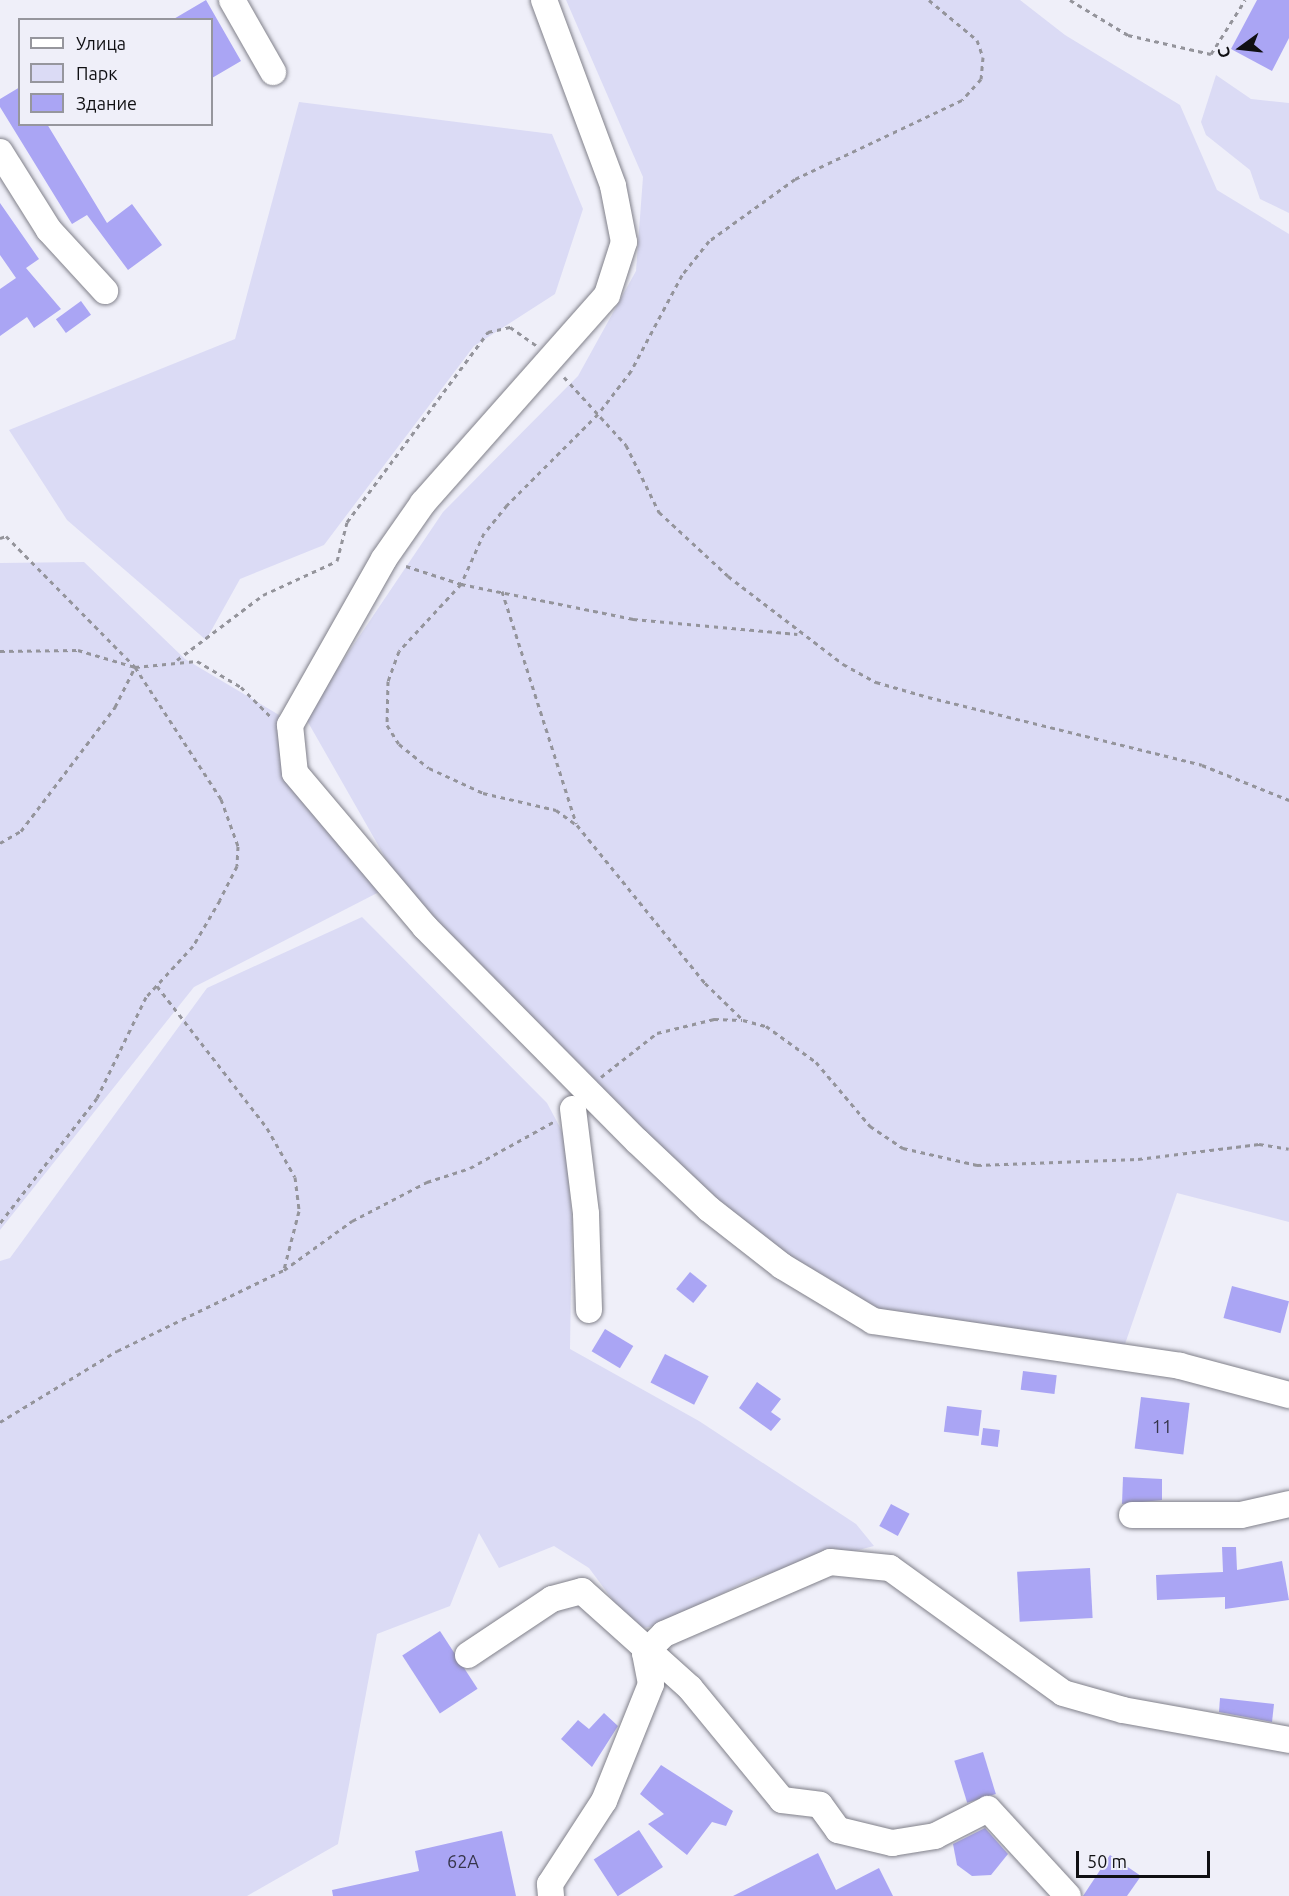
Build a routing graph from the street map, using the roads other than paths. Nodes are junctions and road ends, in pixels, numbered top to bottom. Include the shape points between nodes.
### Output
1 (232, 0) edge
2 (544, 0) edge
3 (273, 72) dead end
4 (0, 152) edge
5 (105, 291) dead end
6 (582, 1100) junction
7 (589, 1310) dead end
8 (1289, 1395) edge
9 (1289, 1504) edge
10 (1132, 1515) dead end
11 (645, 1653) junction
12 (468, 1655) dead end
13 (1289, 1740) edge
14 (551, 1896) edge
15 (1068, 1896) edge

1 - 3 street
2 - 6 street via 614,186 624,242 607,295 423,503 384,559 290,725 295,773 323,813
4 - 5 street via 49,230
6 - 7 street
6 - 8 street via 782,1266 873,1321 1180,1365
9 - 10 street via 1241,1515
11 - 12 street via 582,1591 552,1599
11 - 13 street via 664,1634 788,1578 830,1562 860,1562 890,1568 1064,1693 1123,1710
11 - 14 street via 651,1684 604,1801 550,1884
11 - 15 street via 690,1688 782,1800 820,1805 838,1830 892,1844 935,1836 988,1809

